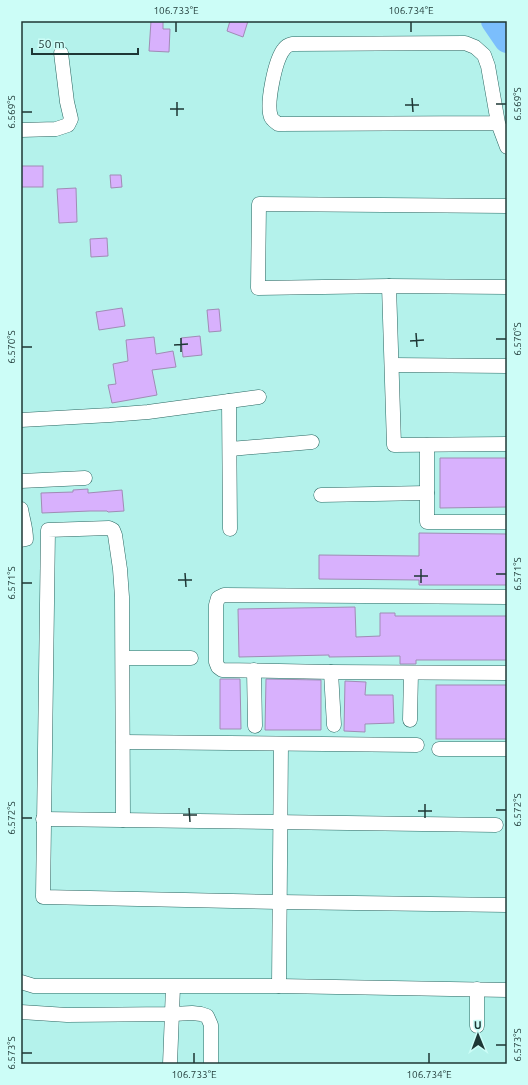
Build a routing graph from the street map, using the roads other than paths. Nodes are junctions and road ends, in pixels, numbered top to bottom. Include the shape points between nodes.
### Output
1 (61, 52) dead end
2 (498, 123) junction
3 (21, 130) edge
4 (507, 147) edge
5 (507, 206) edge
6 (389, 286) junction
7 (507, 287) edge
8 (392, 365) junction
9 (507, 366) edge
10 (259, 397) dead end
11 (229, 401) junction
12 (21, 420) edge
13 (312, 442) dead end
14 (427, 444) junction
15 (507, 444) edge
16 (230, 449) junction
17 (85, 478) dead end
18 (21, 480) edge
19 (427, 493) junction
20 (321, 495) dead end
21 (21, 509) edge
22 (507, 522) edge
23 (230, 529) dead end
24 (21, 540) edge
25 (507, 597) edge
26 (123, 658) junction
27 (191, 658) dead end
28 (254, 670) junction
29 (331, 672) junction
30 (411, 673) junction
31 (507, 673) edge
32 (410, 720) dead end
33 (334, 724) dead end
34 (255, 726) dead end
35 (123, 742) junction
36 (282, 744) junction
37 (417, 745) dead end
38 (439, 749) dead end
39 (507, 750) edge
40 (44, 820) junction
41 (123, 820) junction
42 (280, 822) junction
43 (496, 824) dead end
44 (279, 902) junction
45 (507, 905) edge
46 (21, 982) edge
47 (279, 986) junction
48 (174, 987) junction
49 (477, 989) junction
50 (507, 990) edge
51 (21, 1012) edge
52 (172, 1014) junction
53 (477, 1026) dead end
54 (170, 1064) edge
55 (211, 1064) edge

1 - 3 street via 71,119 68,125 56,129
2 - 2 street via 484,55 465,43 292,44 283,50 271,85 270,108 272,118 278,124
2 - 4 street
5 - 6 street via 259,204 258,288
6 - 7 street
6 - 8 street
8 - 9 street
8 - 14 street via 394,445
10 - 11 street
11 - 12 street via 110,416
11 - 16 street
13 - 16 street
14 - 15 street
14 - 19 street
16 - 23 street
17 - 18 street
19 - 20 street
19 - 22 street via 427,522
21 - 24 street via 26,527 26,539
25 - 28 street via 224,595 218,598 216,605 218,667 222,670
26 - 27 street
26 - 35 street
26 - 40 street via 120,569 113,530 48,530
28 - 29 street
28 - 34 street
29 - 30 street
29 - 33 street
30 - 31 street
30 - 32 street
35 - 36 street
35 - 41 street
36 - 37 street
36 - 42 street
38 - 39 street
40 - 41 street
40 - 44 street via 43,897
41 - 42 street
42 - 43 street
42 - 44 street
44 - 45 street
44 - 47 street
46 - 48 street via 34,986
47 - 48 street
47 - 49 street
48 - 52 street
49 - 50 street
49 - 53 street
51 - 52 street via 67,1015
52 - 54 street
52 - 55 street via 192,1013 207,1016 211,1025

